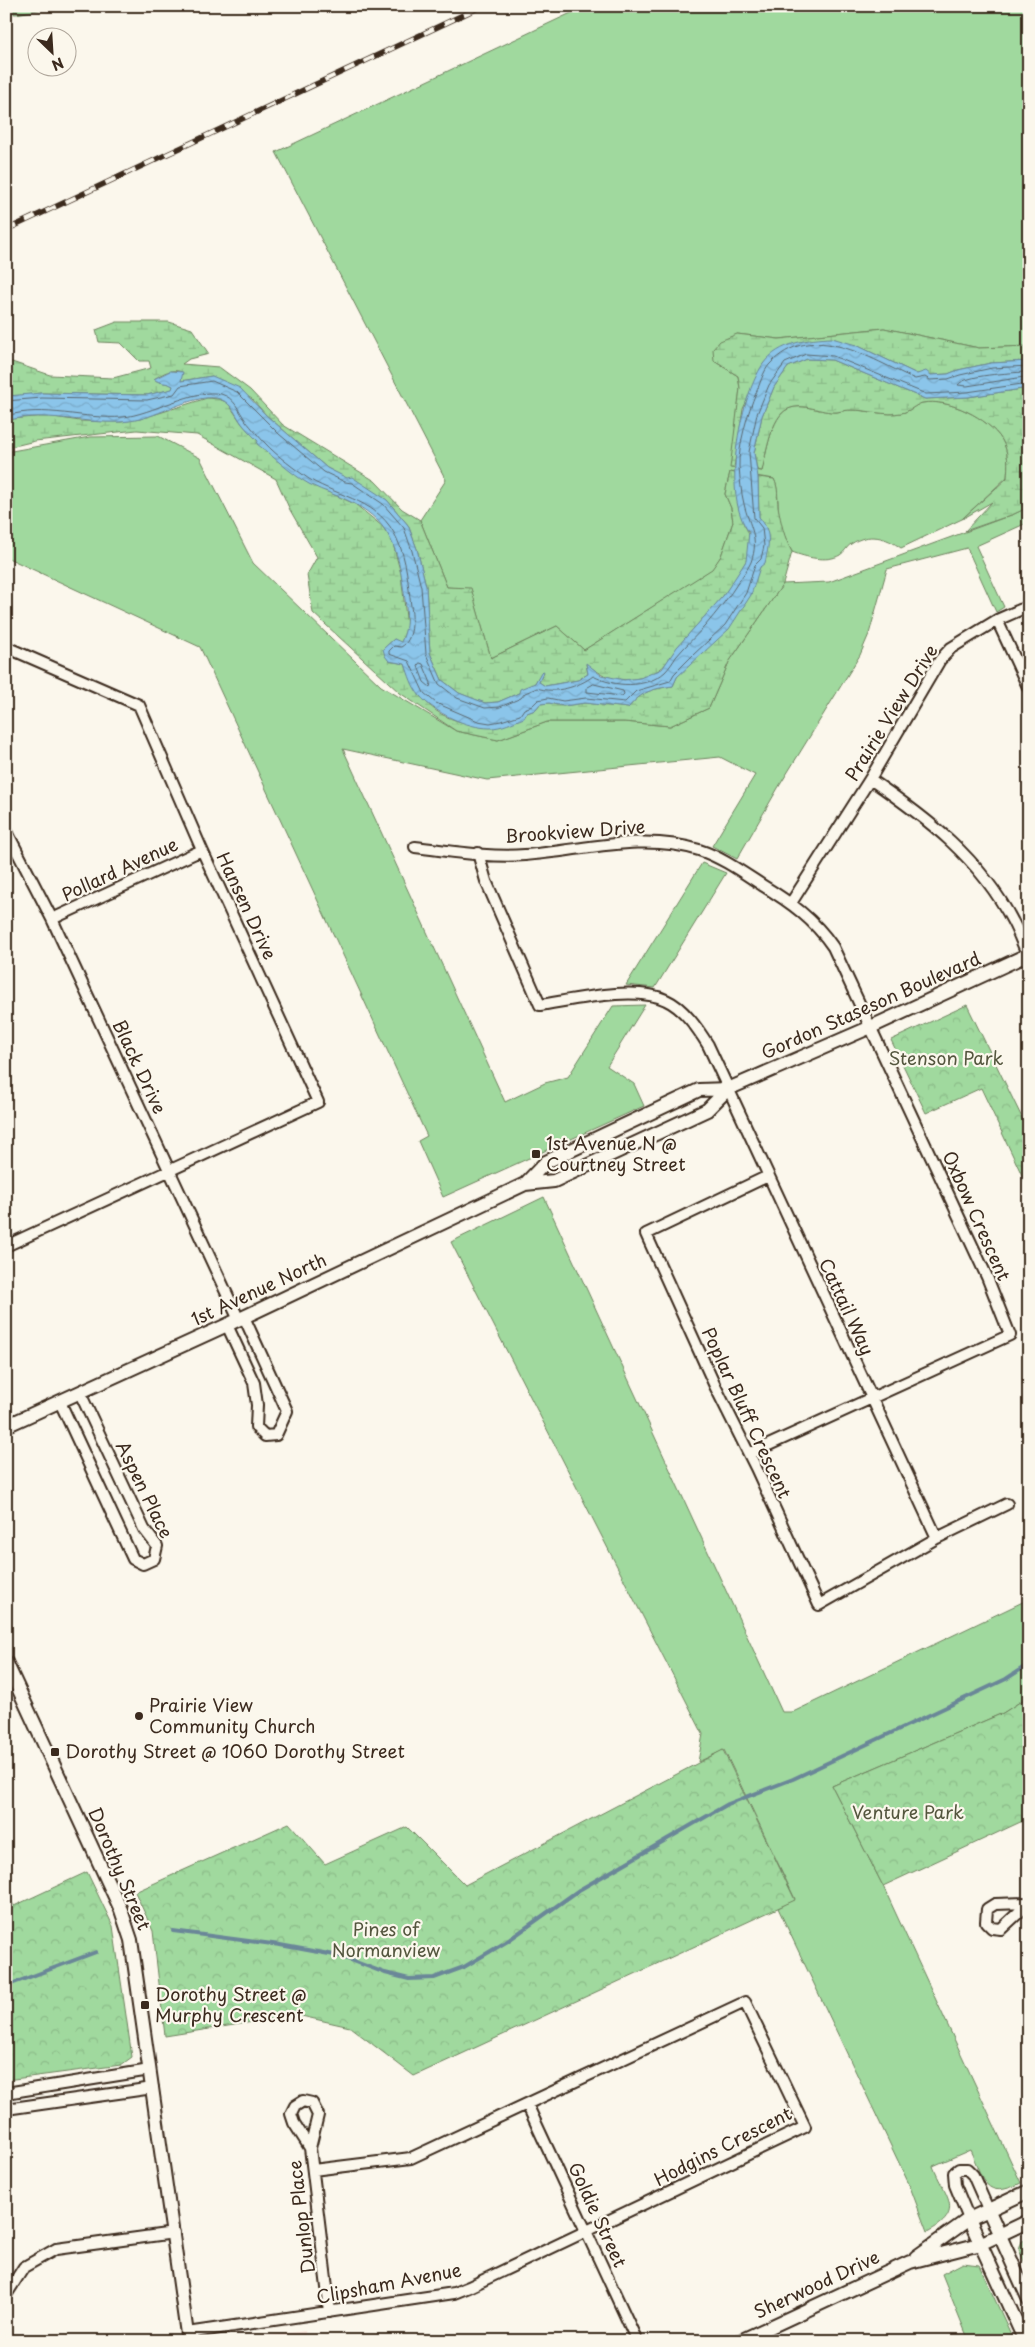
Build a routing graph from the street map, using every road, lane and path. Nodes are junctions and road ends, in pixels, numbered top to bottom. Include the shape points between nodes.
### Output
1 (1029, 606) edge
2 (997, 620) junction
3 (6, 646) edge
4 (1029, 688) edge
5 (870, 779) junction
6 (6, 830) edge
7 (415, 847) dead end
8 (202, 850) junction
9 (478, 854) junction
10 (791, 903) junction
11 (52, 919) junction
12 (1028, 955) edge
13 (871, 1027) junction
14 (728, 1089) junction
15 (170, 1170) junction
16 (768, 1176) junction
17 (525, 1184) junction
18 (6, 1246) edge
19 (241, 1318) junction
20 (227, 1325) junction
21 (80, 1393) junction
22 (871, 1397) junction
23 (60, 1402) junction
24 (6, 1426) edge
25 (749, 1454) junction
26 (1007, 1504) dead end
27 (937, 1538) junction
28 (6, 1662) edge
29 (150, 2070) junction
30 (153, 2088) junction
31 (6, 2093) edge
32 (527, 2104) junction
33 (6, 2109) edge
34 (310, 2148) dead end
35 (313, 2170) junction
36 (1029, 2190) edge
37 (988, 2210) junction
38 (969, 2218) junction
39 (1029, 2221) edge
40 (587, 2231) junction
41 (174, 2233) junction
42 (999, 2235) junction
43 (980, 2244) junction
44 (910, 2262) junction
45 (6, 2295) edge
46 (1029, 2300) edge
47 (330, 2312) junction
48 (188, 2337) edge
49 (637, 2341) edge
50 (740, 2341) edge
51 (1025, 2341) edge

1 - 2 street, Prairie View Drive
2 - 4 street
2 - 5 street, Prairie View Drive via 950,648 940,660
3 - 8 street, Hansen Drive via 139,705
5 - 10 street, Prairie View Drive
5 - 12 street via 947,836 975,866 1013,922
6 - 11 street, Black Drive
7 - 9 street, Brookview Drive
8 - 11 street, Pollard Avenue
8 - 15 street, Hansen Drive via 318,1102
9 - 10 street, Brookview Drive via 524,855 638,842 670,843 700,850 729,864
9 - 14 street via 486,881 540,1005 607,995 637,994 667,1000 694,1022
10 - 13 street, Brookview Drive via 824,932
11 - 15 street, Black Drive
12 - 13 street, Gordon Staseson Boulevard
13 - 14 street, Gordon Staseson Boulevard
13 - 22 street, Oxbow Crescent via 987,1277 1010,1335
14 - 16 street, Cattail Way
14 - 17 street, Gordon Staseson Boulevard via 707,1110 554,1181
14 - 17 street, Gordon Staseson Boulevard via 699,1090 605,1133 546,1162
15 - 18 street
15 - 19 street, Black Drive
16 - 22 street, Cattail Way
16 - 25 street, Poplar Bluff Crescent via 646,1234
17 - 19 street, 1st Avenue North
19 - 20 street, 1st Avenue North
19 - 20 street, Black Drive via 287,1411 276,1435 265,1436 256,1427 254,1383
20 - 21 street, 1st Avenue North
21 - 23 street, 1st Avenue North
21 - 23 street, Aspen Place via 144,1528 157,1546 154,1559 143,1564 133,1559
22 - 25 street
22 - 27 street, Cattail Way
23 - 24 street, 1st Avenue North
25 - 27 street, Poplar Bluff Crescent via 819,1605
26 - 27 street
28 - 29 street, Dorothy Street via 126,1922 135,1961
29 - 30 street, Dorothy Street
29 - 31 street
30 - 33 street
30 - 41 street, Dorothy Street
32 - 35 street via 411,2158
32 - 40 street, Goldie Street
32 - 40 street, Hodgins Crescent via 745,2002 797,2109 805,2127
34 - 35 street, Dunlop Place
35 - 47 street, Dunlop Place
36 - 37 street, Sherwood Drive
37 - 38 street, Sherwood Drive
37 - 38 street via 973,2175 967,2169 959,2169 954,2173 955,2185
37 - 42 street
38 - 43 street
38 - 44 street, Sherwood Drive
39 - 42 street, Sherwood Drive
40 - 47 street, Clipsham Avenue via 470,2287
40 - 49 street, Goldie Street
41 - 45 street via 56,2248 24,2267
41 - 48 street, Dorothy Street
42 - 43 street, Sherwood Drive
42 - 46 street
43 - 44 street, Sherwood Drive
43 - 51 street
44 - 50 street, Sherwood Drive
47 - 48 street, Clipsham Avenue

